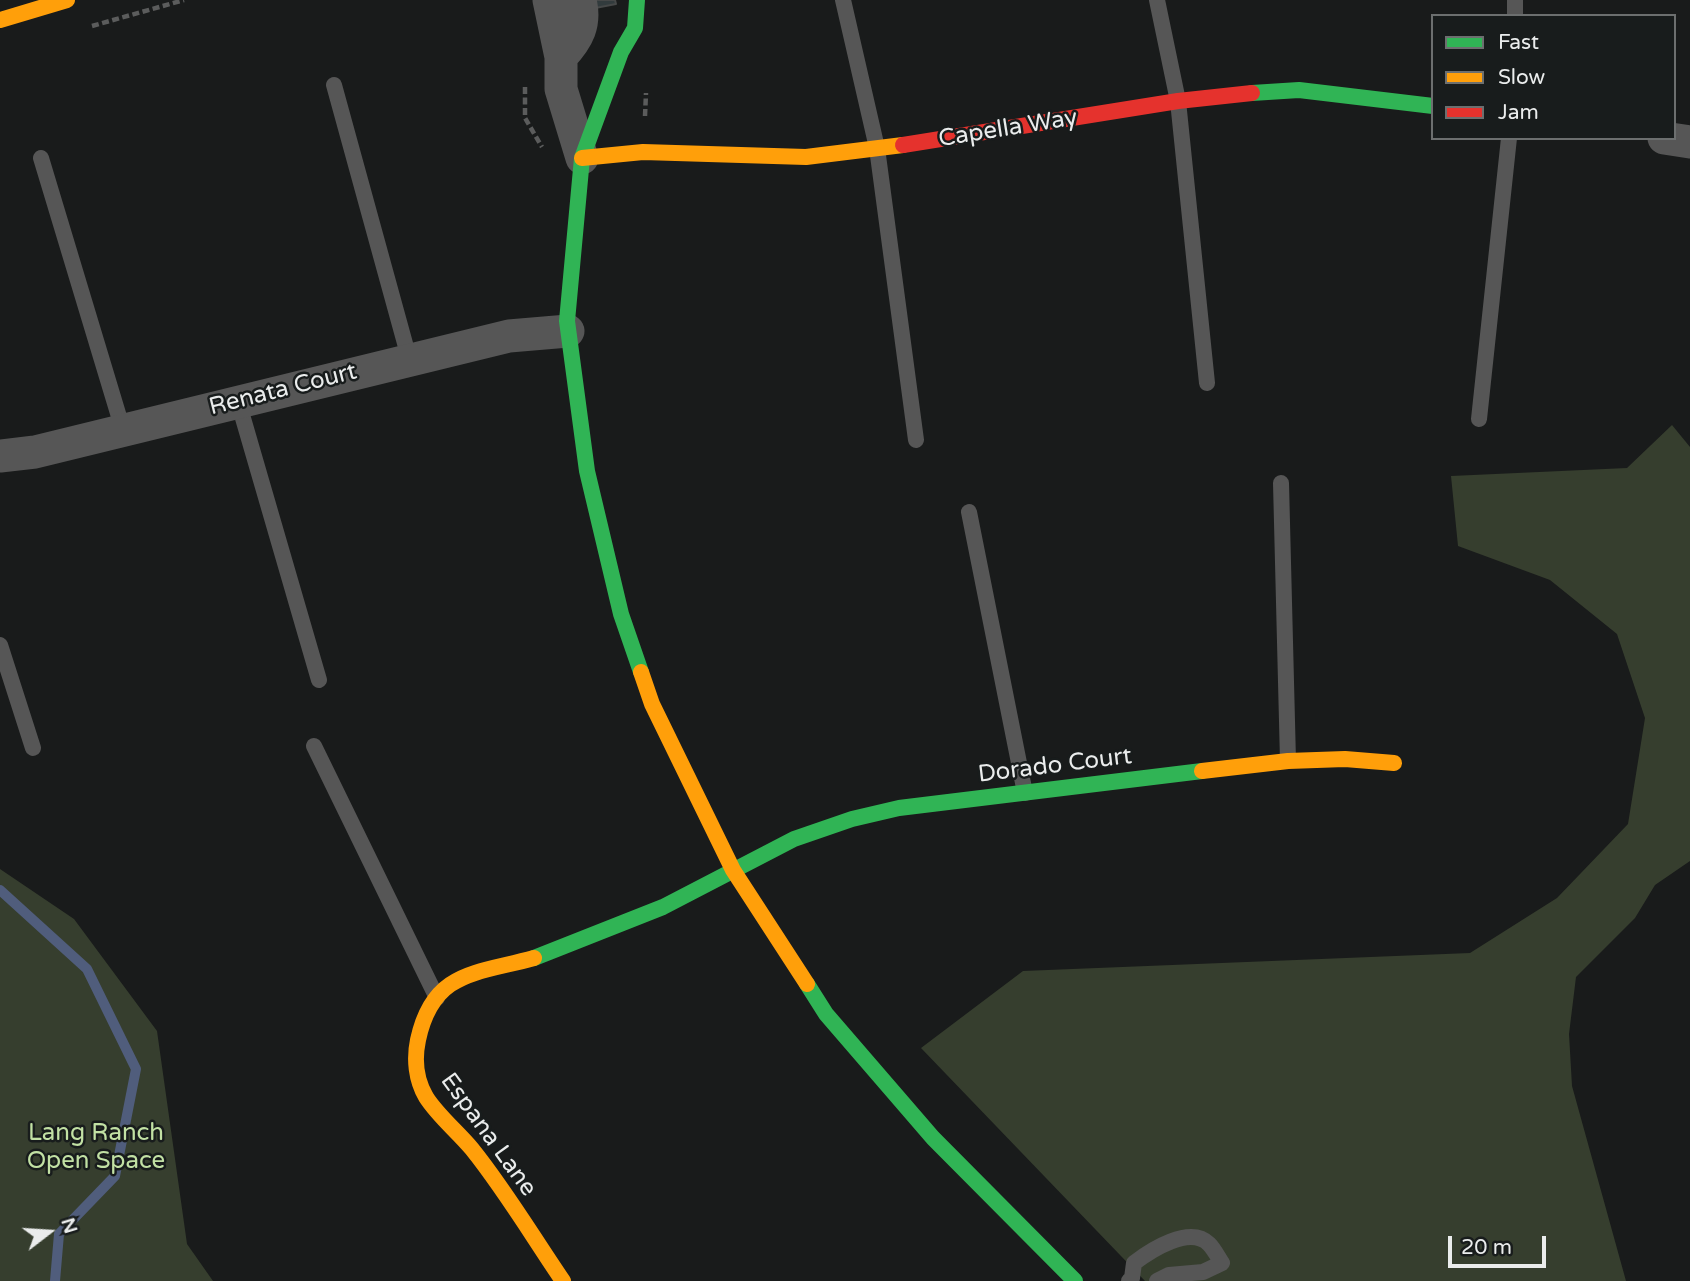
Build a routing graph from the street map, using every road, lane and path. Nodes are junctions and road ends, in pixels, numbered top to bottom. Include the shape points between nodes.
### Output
1 (67, 0) edge
2 (549, 0) edge
3 (580, 0) edge
4 (636, 0) edge
5 (843, 0) edge
6 (1157, 0) edge
7 (0, 20) edge
8 (621, 52) junction
9 (561, 57) junction
10 (334, 85) dead end
11 (646, 92) dead end
12 (1178, 101) junction
13 (1431, 106) edge
14 (1509, 140) edge
15 (877, 148) junction
16 (643, 152) junction
17 (41, 158) dead end
18 (582, 158) junction
19 (568, 331) junction
20 (409, 358) junction
21 (1207, 383) dead end
22 (238, 401) junction
23 (1479, 419) dead end
24 (123, 430) junction
25 (916, 440) dead end
26 (0, 456) edge
27 (1281, 483) dead end
28 (969, 512) dead end
29 (0, 645) edge
30 (319, 680) dead end
31 (314, 747) dead end
32 (33, 748) dead end
33 (1288, 761) junction
34 (1394, 763) dead end
35 (1025, 793) junction
36 (733, 870) junction
37 (437, 998) junction
38 (1134, 1280) edge
39 (563, 1281) edge
40 (1075, 1281) edge
41 (1157, 1281) edge

1 - 7 street
2 - 9 street
3 - 9 street via 580,31
4 - 8 street via 639,13 631,40
5 - 15 lane
6 - 12 lane
8 - 9 street via 594,59
8 - 18 street
9 - 18 street via 561,89
10 - 20 lane
11 - 16 path
12 - 13 street, Capella Way via 1299,90
12 - 15 street, Capella Way
12 - 21 lane
14 - 23 lane
15 - 16 street, Capella Way via 806,157
15 - 25 lane
16 - 18 street, Capella Way
17 - 24 lane
18 - 19 street
19 - 20 street, Renata Court via 509,335
19 - 36 street via 587,471 621,614 652,704
20 - 22 street, Renata Court
22 - 24 street, Renata Court
22 - 30 lane
24 - 26 street, Renata Court
27 - 33 lane
28 - 35 lane
29 - 32 lane
31 - 37 lane
33 - 34 street, Dorado Court
33 - 35 street, Dorado Court
35 - 36 street, Dorado Court via 899,808 852,819 794,839
36 - 37 street, Espana Lane via 663,907 533,959 470,973
36 - 40 street via 826,1014 933,1138
37 - 39 street, Espana Lane via 422,1023 416,1051 418,1078 427,1098 474,1150
38 - 41 lane via 1134,1263 1173,1239 1208,1242 1222,1263 1203,1272 1169,1275

